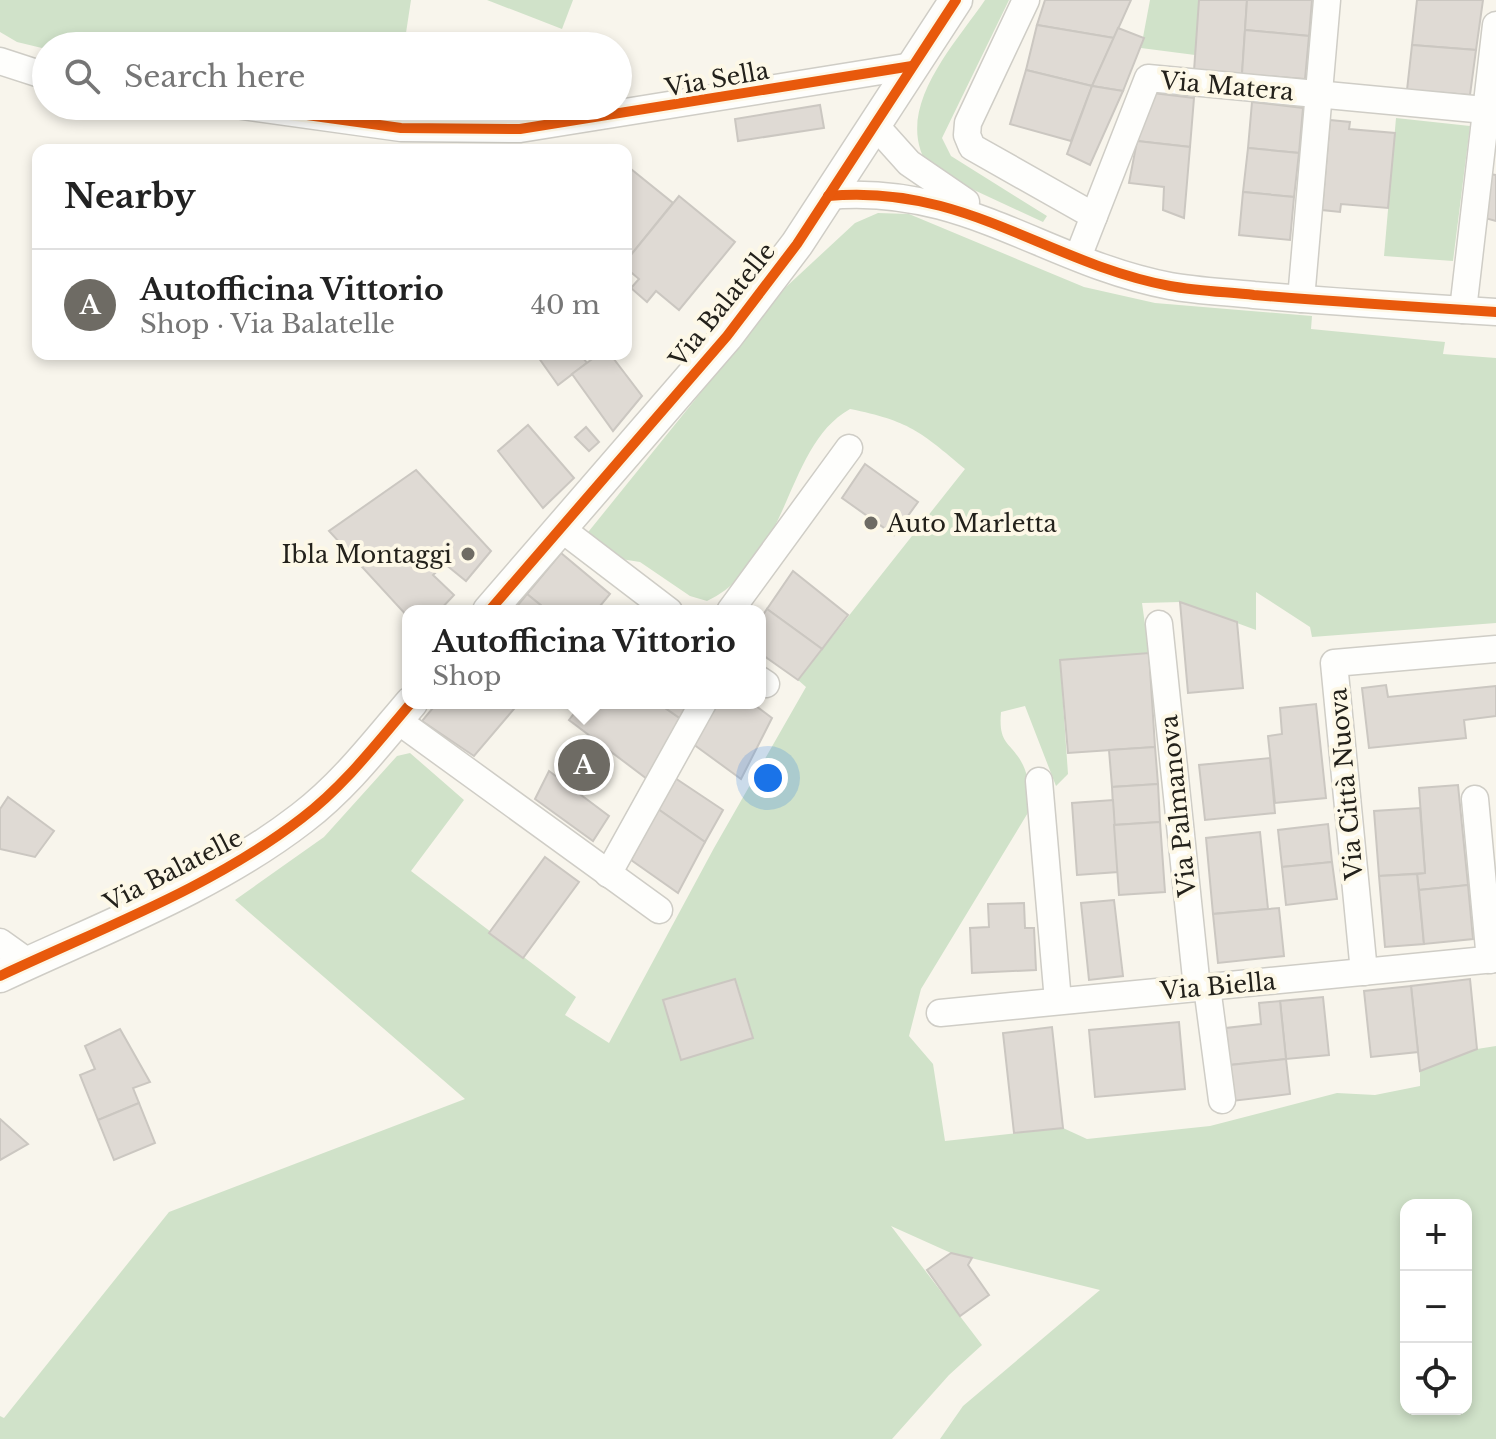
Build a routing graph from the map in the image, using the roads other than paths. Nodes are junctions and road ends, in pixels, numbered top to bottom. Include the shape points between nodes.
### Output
1 (956, 0) edge
2 (1026, 0) edge
3 (1327, 0) edge
4 (1496, 25) edge
5 (0, 61) edge
6 (912, 66) junction
7 (32, 71) edge
8 (1319, 94) junction
9 (1490, 110) edge
10 (632, 111) edge
11 (343, 120) edge
12 (576, 120) edge
13 (874, 124) junction
14 (828, 196) junction
15 (1094, 216) junction
16 (1003, 225) junction
17 (1078, 257) junction
18 (1301, 299) junction
19 (1463, 310) junction
20 (1496, 312) edge
21 (849, 448) dead end
22 (559, 527) junction
23 (494, 605) edge
24 (661, 605) edge
25 (734, 605) edge
26 (1159, 624) dead end
27 (1496, 649) edge
28 (700, 709) edge
29 (404, 711) edge
30 (1039, 781) dead end
31 (1475, 799) dead end
32 (608, 874) junction
33 (659, 910) dead end
34 (0, 942) edge
35 (1493, 959) edge
36 (14, 969) edge
37 (1364, 972) junction
38 (1202, 988) junction
39 (1058, 1001) junction
40 (940, 1013) dead end
41 (1222, 1100) dead end

1 - 6 street, Via Balatelle
2 - 15 street via 967,135 972,147
3 - 8 street
4 - 9 street
5 - 7 street
6 - 10 street, Via Sella
6 - 13 street, Via Balatelle
8 - 9 street, Via Matera
8 - 15 street, Via Matera via 1148,78
8 - 18 street
9 - 19 street
11 - 12 street, Via Sella via 401,128 520,129
13 - 14 street, Via Balatelle
13 - 16 street via 927,178
14 - 16 street via 919,198
14 - 22 street, Via Balatelle via 727,336
15 - 17 street, Via Matera
16 - 17 street
17 - 18 street via 1170,286
18 - 19 street
19 - 20 street
21 - 25 street
22 - 23 street, Via Balatelle
22 - 24 street
26 - 38 street, Via Palmanova
27 - 37 street, Via Città Nuova via 1334,663
28 - 32 street
29 - 32 street
29 - 36 street, Via Balatelle via 347,778 241,862
30 - 39 street
31 - 35 street
32 - 33 street
34 - 36 street
35 - 37 street, Via Biella
37 - 38 street, Via Biella
38 - 39 street, Via Biella
38 - 41 street, Via Palmanova
39 - 40 street, Via Biella

